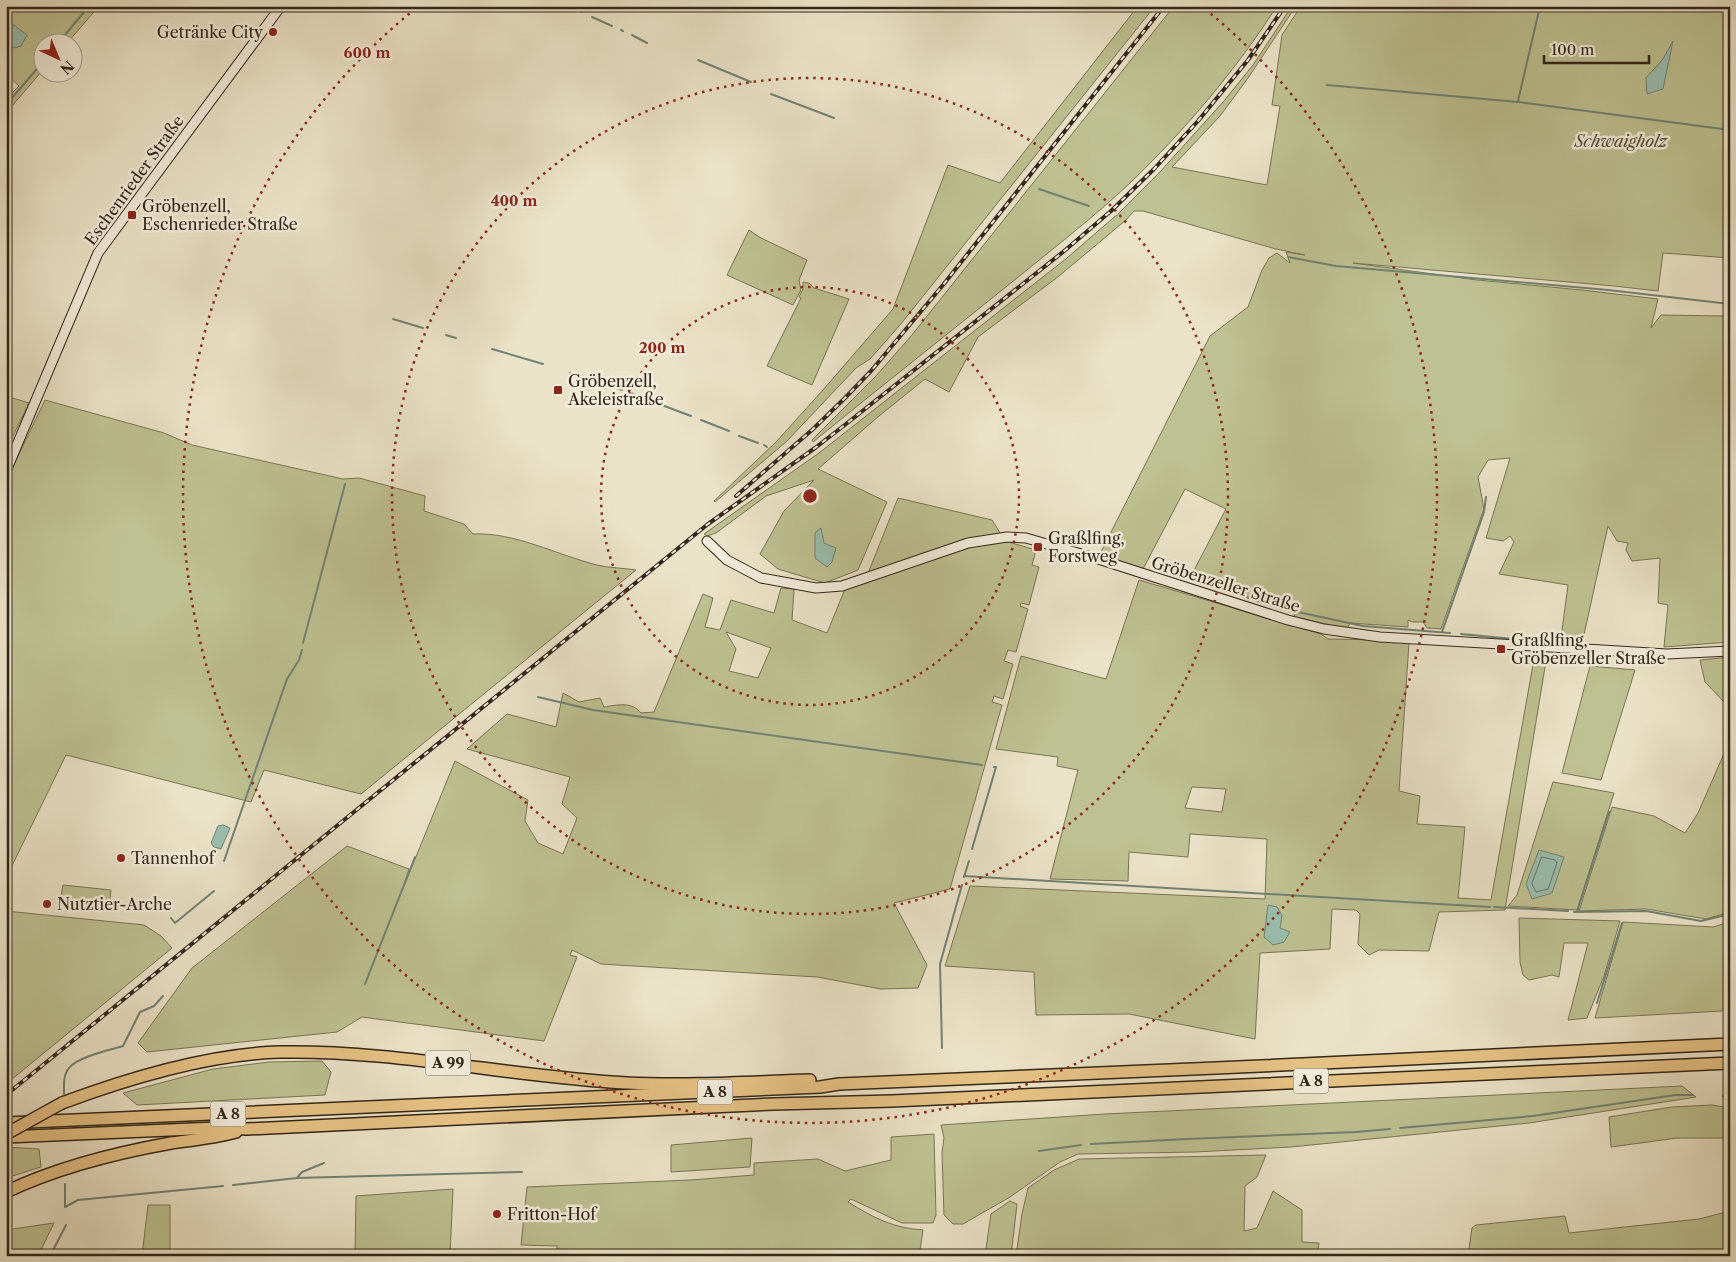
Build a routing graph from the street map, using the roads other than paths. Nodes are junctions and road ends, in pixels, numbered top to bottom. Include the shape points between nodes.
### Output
1 (281, 6) edge
2 (6, 471) edge
3 (707, 541) dead end
4 (1730, 651) edge
5 (1730, 1044) edge
6 (1730, 1063) edge
7 (838, 1084) junction
8 (6, 1123) edge
9 (247, 1129) junction
10 (6, 1135) edge
11 (6, 1192) edge

1 - 2 street, Eschenrieder Straße via 98,253
3 - 4 street, Gröbenzeller Straße via 727,560 761,578 816,588 842,586 968,543 1007,536 1026,538 1324,629 1380,637 1667,654
5 - 7 highway, A 8
6 - 9 highway, A 8
7 - 8 highway, A 8
7 - 10 highway, A 99, bridge via 819,1080 627,1083 388,1056 278,1052 238,1056 152,1073 107,1086 62,1103
9 - 10 highway, A 8
9 - 11 highway via 214,1138 120,1153 68,1168

